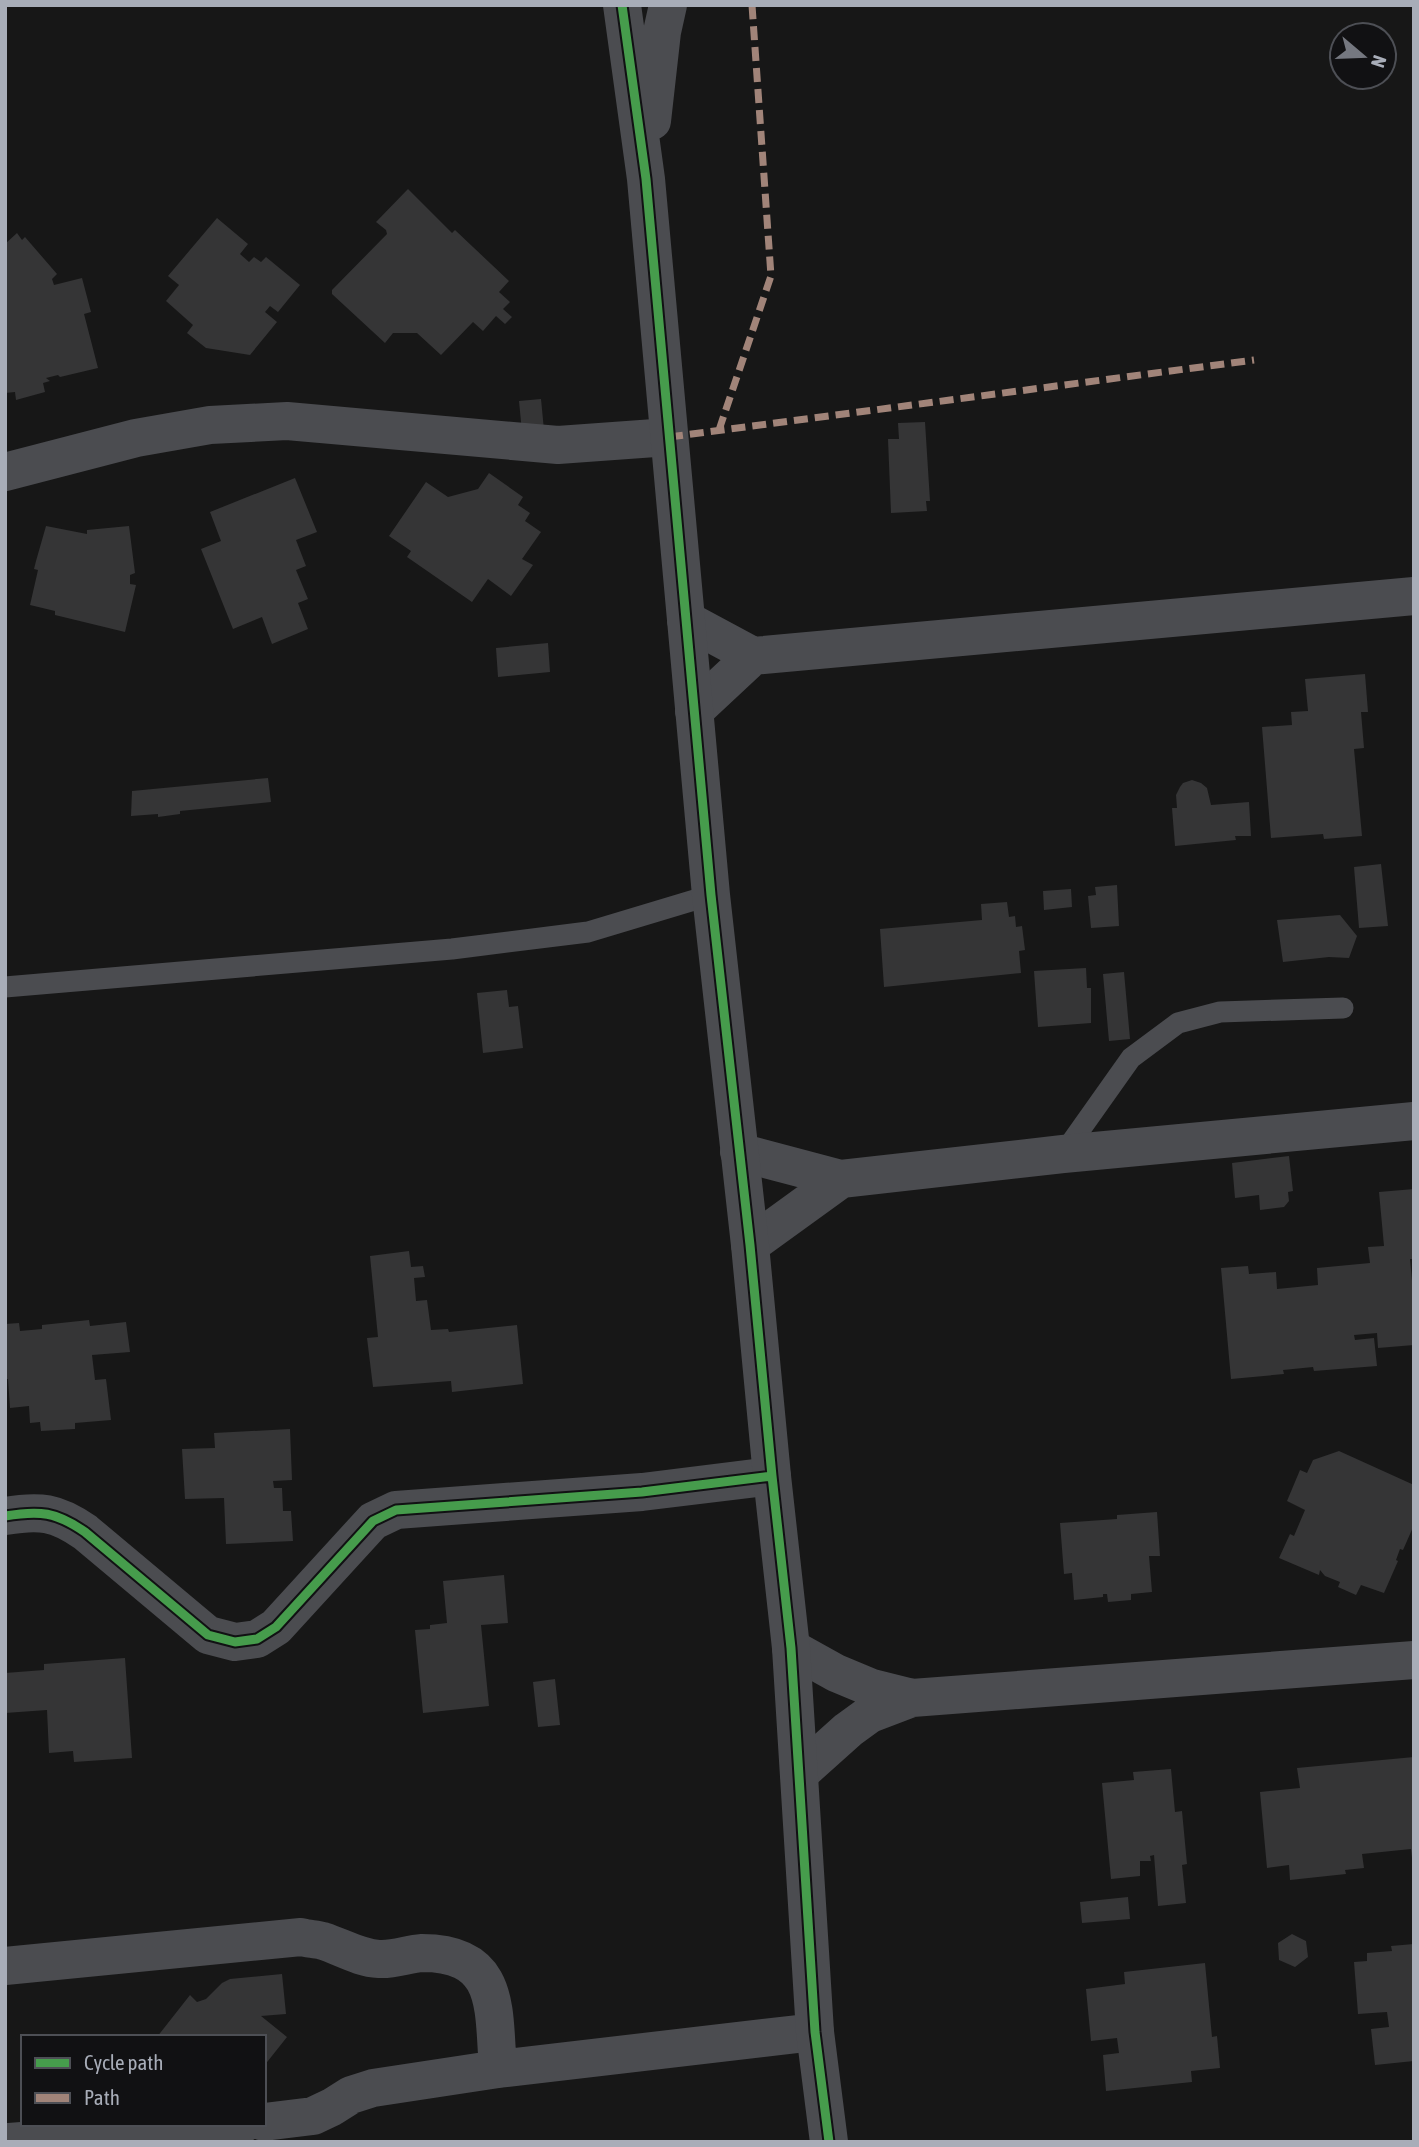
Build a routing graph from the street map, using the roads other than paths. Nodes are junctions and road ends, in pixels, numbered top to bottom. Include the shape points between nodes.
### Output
1 (622, 5) edge
2 (668, 5) edge
3 (646, 179) junction
4 (669, 437) junction
5 (5, 472) edge
6 (1414, 596) edge
7 (686, 620) junction
8 (753, 656) junction
9 (694, 711) junction
10 (711, 895) junction
11 (5, 987) edge
12 (1343, 1008) dead end
13 (1414, 1121) edge
14 (739, 1153) junction
15 (1063, 1154) junction
16 (841, 1179) junction
17 (750, 1245) junction
18 (772, 1476) junction
19 (5, 1516) edge
20 (792, 1648) junction
21 (1414, 1660) edge
22 (912, 1698) junction
23 (799, 1774) junction
24 (5, 1966) edge
25 (815, 2032) junction
26 (498, 2069) junction
27 (266, 2122) edge
28 (217, 2126) edge
29 (9, 2142) edge
30 (829, 2142) edge

1 - 3 street
2 - 3 street
3 - 4 street
4 - 5 street via 558,445 287,421 223,424 136,438
4 - 7 street
6 - 8 street
7 - 8 street
7 - 9 street
8 - 9 street
9 - 10 street
10 - 11 lane via 589,932 452,949
10 - 14 street
12 - 15 lane via 1220,1012 1178,1023 1131,1058
13 - 15 street
14 - 16 street
14 - 17 street
15 - 16 street
16 - 17 street
17 - 18 street
18 - 19 street via 642,1492 396,1510 373,1521 276,1628 257,1639 235,1642 208,1635 66,1519 44,1512
18 - 20 street
20 - 22 street via 872,1688
20 - 23 street
21 - 22 street
22 - 23 street via 870,1714
23 - 25 street
24 - 26 street via 301,1937 380,1959 423,1953 450,1957 469,1963 492,1992
25 - 26 street
25 - 30 street
26 - 27 street via 373,2088 313,2116
28 - 29 street

